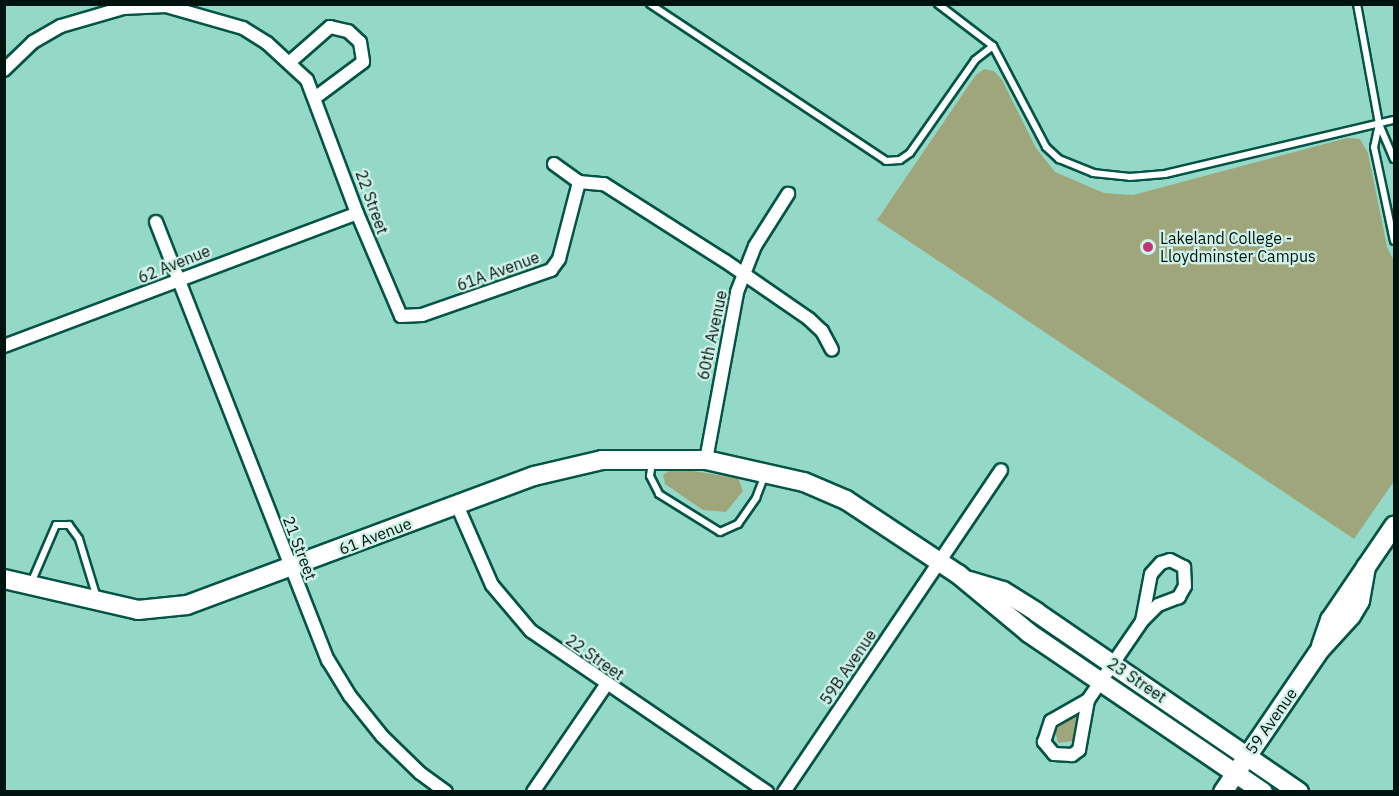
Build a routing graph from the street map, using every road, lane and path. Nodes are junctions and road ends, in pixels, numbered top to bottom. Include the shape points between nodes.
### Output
1 (650, 4) edge
2 (938, 4) edge
3 (1357, 4) edge
4 (993, 46) junction
5 (290, 62) junction
6 (4, 70) edge
7 (316, 97) junction
8 (1395, 120) edge
9 (1379, 124) junction
10 (1395, 159) edge
11 (554, 164) dead end
12 (579, 182) junction
13 (788, 194) dead end
14 (357, 213) junction
15 (156, 222) dead end
16 (1395, 241) edge
17 (743, 274) junction
18 (178, 280) junction
19 (401, 316) joint
20 (4, 346) edge
21 (832, 350) dead end
22 (652, 459) junction
23 (706, 459) junction
24 (1001, 470) dead end
25 (766, 472) junction
26 (457, 505) junction
27 (1395, 526) edge
28 (939, 562) junction
29 (291, 567) junction
30 (4, 579) edge
31 (968, 581) junction
32 (30, 583) junction
33 (98, 601) junction
34 (1142, 621) junction
35 (1113, 664) junction
36 (1101, 682) junction
37 (606, 685) junction
38 (1088, 700) junction
39 (1248, 755) junction
40 (1235, 772) junction
41 (765, 791) edge
42 (446, 792) edge
43 (533, 792) edge
44 (784, 792) edge
45 (1222, 792) edge
46 (1263, 792) edge
47 (1299, 792) edge

1 - 4 lane via 886,161 900,160 910,153 975,60
2 - 4 lane
3 - 9 lane
4 - 9 lane via 1046,147 1076,167 1111,177 1165,174
5 - 6 street, 22 Street via 251,33 220,19 166,6 143,6 92,15 61,26 33,42
5 - 7 street, 22 Street
5 - 7 street via 330,27 348,31 360,42 363,62
7 - 14 street, 22 Street
8 - 9 lane
9 - 10 lane
9 - 16 lane via 1374,147 1387,221
11 - 12 street
12 - 17 street via 604,184
12 - 19 street, 61A Avenue via 559,259 551,270 422,315
13 - 17 street, 60th Avenue via 755,246
14 - 18 street, 62 Avenue
14 - 19 street, 22 Street
15 - 18 street, 21 Street
17 - 21 street via 822,331
17 - 23 street, 60th Avenue via 730,316
18 - 20 street, 62 Avenue
18 - 29 street, 21 Street
22 - 23 street, 23 Street
22 - 25 lane via 650,476 659,494 720,532 738,524 756,498
22 - 26 street, 61 Avenue via 602,460 534,476
23 - 25 street, 23 Street
24 - 28 street, 59B Avenue
25 - 28 street, 23 Street via 804,482 846,500
26 - 29 street, 61 Avenue
26 - 37 street, 22 Street via 492,585 513,614
27 - 39 street, 59 Avenue via 1366,567 1360,601 1320,650
28 - 31 street, 23 Street
28 - 44 street, 59B Avenue
29 - 33 street, 61 Avenue via 210,599 176,606 138,610
29 - 42 street, 21 Street via 327,660 350,696 399,754
30 - 32 street, 61 Avenue
31 - 35 street, 23 Street via 1003,591
31 - 36 street, 23 Street via 993,607
32 - 33 street, 61 Avenue
32 - 33 lane via 56,525 69,525 79,539
34 - 34 street via 1158,605 1179,597 1186,574 1178,561 1155,567
34 - 35 street
35 - 36 street
35 - 39 street, 23 Street
36 - 38 street
36 - 40 street, 23 Street
37 - 41 street, 22 Street
37 - 43 street
38 - 38 street via 1051,721 1044,742 1054,754 1072,755 1079,750
39 - 40 street, 59 Avenue
39 - 47 street, 23 Street
40 - 45 street, 59 Avenue
40 - 46 street, 23 Street

